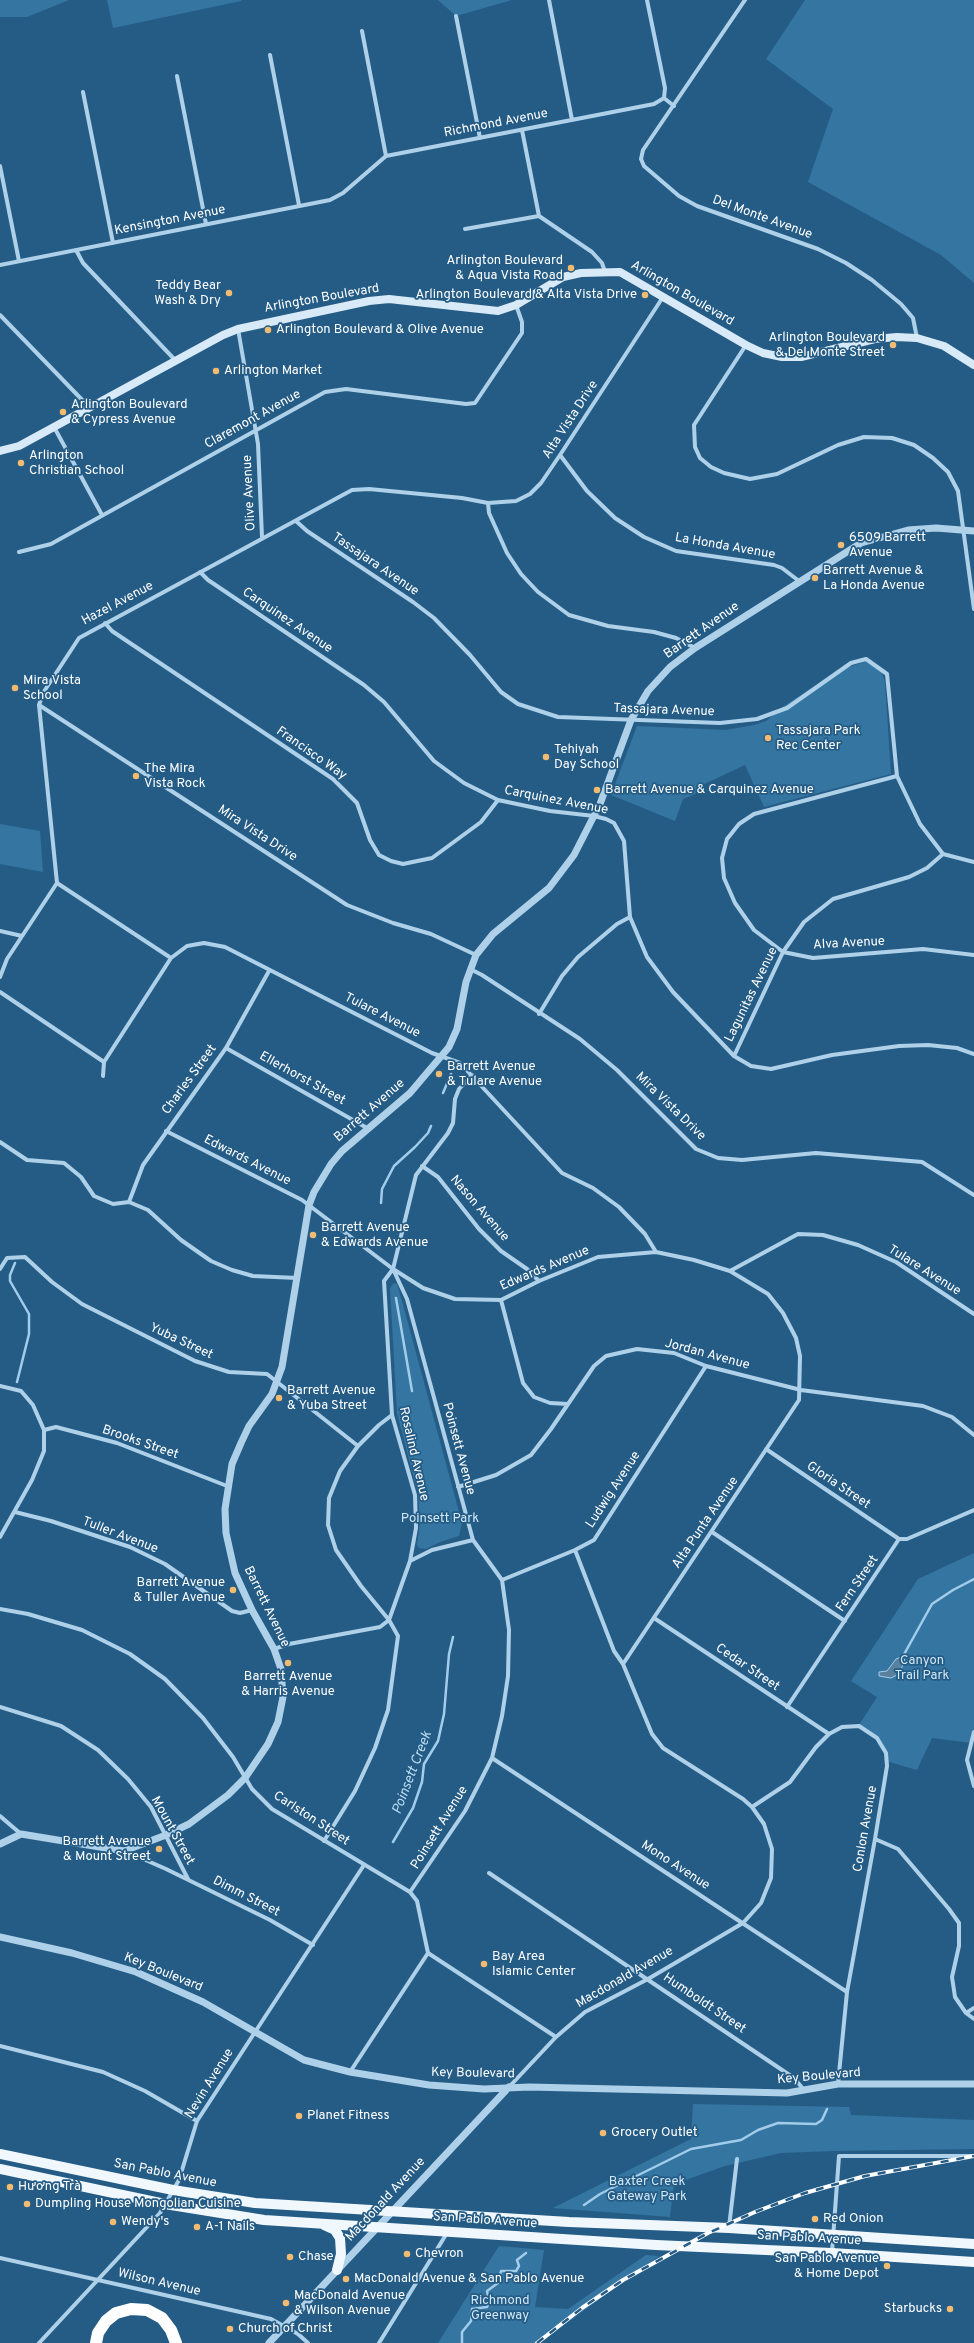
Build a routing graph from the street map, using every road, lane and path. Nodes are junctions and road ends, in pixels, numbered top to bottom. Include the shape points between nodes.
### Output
1 (549, 0) edge
2 (647, 0) edge
3 (745, 0) edge
4 (456, 16) dead end
5 (362, 31) dead end
6 (270, 55) dead end
7 (177, 76) dead end
8 (83, 92) dead end
9 (664, 98) junction
10 (674, 106) junction
11 (572, 120) junction
12 (522, 130) junction
13 (480, 138) junction
14 (386, 156) junction
15 (0, 166) edge
16 (343, 193) joint
17 (299, 206) junction
18 (539, 216) junction
19 (206, 224) junction
20 (465, 229) dead end
21 (113, 242) junction
22 (76, 250) junction
23 (19, 261) junction
24 (0, 265) edge
25 (605, 272) junction
26 (664, 296) junction
27 (516, 305) junction
28 (0, 315) edge
29 (238, 329) junction
30 (918, 338) junction
31 (746, 345) junction
32 (176, 361) junction
33 (974, 365) edge
34 (90, 408) junction
35 (54, 427) junction
36 (256, 430) junction
37 (0, 451) edge
38 (560, 454) junction
39 (462, 498) joint
40 (488, 503) junction
41 (102, 515) junction
42 (296, 520) junction
43 (965, 530) junction
44 (974, 531) edge
45 (262, 537) junction
46 (19, 552) dead end
47 (200, 572) junction
48 (799, 581) junction
49 (974, 609) edge
50 (105, 623) junction
51 (695, 648) junction
52 (38, 705) junction
53 (631, 720) junction
54 (897, 776) junction
55 (498, 800) junction
56 (594, 816) junction
57 (943, 854) junction
58 (974, 862) edge
59 (58, 883) junction
60 (630, 917) junction
61 (0, 931) edge
62 (22, 936) junction
63 (783, 952) junction
64 (476, 955) junction
65 (974, 955) edge
66 (171, 958) junction
67 (470, 969) junction
68 (268, 971) junction
69 (0, 976) edge
70 (0, 992) edge
71 (539, 1014) junction
72 (226, 1048) junction
73 (974, 1054) edge
74 (442, 1056) junction
75 (734, 1056) junction
76 (104, 1062) junction
77 (472, 1075) junction
78 (103, 1076) dead end
79 (367, 1128) junction
80 (166, 1131) junction
81 (0, 1142) edge
82 (422, 1166) junction
83 (974, 1195) edge
84 (129, 1202) junction
85 (309, 1205) junction
86 (656, 1252) junction
87 (0, 1269) edge
88 (393, 1269) junction
89 (730, 1271) junction
90 (298, 1278) junction
91 (539, 1281) junction
92 (501, 1300) junction
93 (974, 1314) edge
94 (706, 1366) junction
95 (278, 1382) junction
96 (0, 1386) edge
97 (800, 1390) junction
98 (568, 1404) junction
99 (392, 1415) junction
100 (44, 1430) junction
101 (974, 1436) edge
102 (358, 1446) junction
103 (766, 1449) junction
104 (227, 1486) junction
105 (458, 1487) junction
106 (974, 1510) edge
107 (15, 1512) junction
108 (712, 1532) junction
109 (0, 1537) edge
110 (899, 1539) junction
111 (473, 1540) junction
112 (575, 1550) junction
113 (410, 1561) junction
114 (502, 1580) junction
115 (0, 1610) edge
116 (252, 1610) junction
117 (654, 1618) junction
118 (389, 1620) junction
119 (845, 1620) junction
120 (274, 1649) junction
121 (623, 1664) junction
122 (0, 1707) edge
123 (787, 1707) junction
124 (974, 1732) edge
125 (828, 1734) junction
126 (492, 1758) junction
127 (245, 1778) junction
128 (974, 1786) edge
129 (752, 1807) junction
130 (0, 1816) edge
131 (22, 1834) junction
132 (166, 1835) junction
133 (875, 1839) junction
134 (324, 1841) junction
135 (0, 1844) edge
136 (124, 1851) junction
137 (364, 1865) junction
138 (489, 1873) dead end
139 (188, 1879) junction
140 (410, 1892) junction
141 (743, 1923) junction
142 (0, 1937) edge
143 (313, 1944) junction
144 (428, 1953) junction
145 (648, 1979) junction
146 (847, 1992) junction
147 (974, 2008) edge
148 (966, 2013) junction
149 (974, 2019) edge
150 (254, 2033) junction
151 (556, 2037) junction
152 (0, 2046) edge
153 (350, 2072) junction
154 (838, 2084) junction
155 (974, 2084) edge
156 (509, 2087) junction
157 (804, 2090) junction
158 (197, 2121) junction
159 (0, 2154) edge
160 (974, 2156) edge
161 (737, 2159) dead end
162 (0, 2169) edge
163 (173, 2190) junction
164 (165, 2204) junction
165 (391, 2212) junction
166 (322, 2224) junction
167 (377, 2227) junction
168 (729, 2228) junction
169 (448, 2232) junction
170 (833, 2235) junction
171 (974, 2244) edge
172 (832, 2253) junction
173 (0, 2258) edge
174 (974, 2262) edge
175 (337, 2270) junction
176 (99, 2280) junction
177 (285, 2326) junction
178 (39, 2343) edge
179 (96, 2343) edge
180 (176, 2343) edge
181 (269, 2343) edge
182 (308, 2343) edge
183 (379, 2343) edge

1 - 11 street
2 - 9 street via 665,88
3 - 10 street, Del Monte Avenue
4 - 13 street
5 - 14 street
6 - 17 street
7 - 19 street
8 - 21 street
9 - 10 street
9 - 11 street, Richmond Avenue via 654,104
10 - 30 street, Del Monte Avenue via 643,150 641,158 644,166 680,196 697,206 818,249 846,263 901,304 913,318
11 - 12 street, Richmond Avenue
12 - 13 street, Richmond Avenue
12 - 18 street
13 - 14 street, Richmond Avenue
14 - 16 street, Richmond Avenue
15 - 23 street
16 - 17 street, Kensington Avenue via 330,200
17 - 19 street, Kensington Avenue
18 - 20 street
18 - 25 street via 592,252 602,263
19 - 21 street, Kensington Avenue
21 - 22 street, Kensington Avenue
22 - 23 street, Kensington Avenue
22 - 32 street via 83,263
23 - 24 street, Kensington Avenue
25 - 26 main road, Arlington Boulevard via 620,272
25 - 27 main road, Arlington Boulevard via 563,277
26 - 31 main road, Arlington Boulevard
26 - 38 street, Alta Vista Drive
27 - 29 main road, Arlington Boulevard via 498,311 389,299
27 - 36 street, Claremont Avenue via 522,322 522,333 475,403 346,389 325,392
28 - 34 street
29 - 32 main road, Arlington Boulevard
29 - 36 street, Olive Avenue
30 - 31 main road, Arlington Boulevard via 875,339 801,357 776,356
30 - 33 main road, Arlington Boulevard via 944,346
31 - 43 street via 694,425 694,447 700,458 711,467 737,477 750,478 777,474 838,445 864,437 892,438 914,445 948,472 958,491
32 - 34 main road, Arlington Boulevard
34 - 35 main road, Arlington Boulevard
35 - 37 main road, Arlington Boulevard via 19,446
35 - 41 street
36 - 41 street, Claremont Avenue
36 - 45 street, Olive Avenue
38 - 40 street, Alta Vista Drive via 541,483 530,494 516,501
38 - 48 street, La Honda Avenue via 588,491 615,518 644,538 676,551 774,565
39 - 40 street, Alta Vista Drive
39 - 42 street, Hazel Avenue via 369,489 352,490
40 - 51 street via 489,513 507,552 521,574 538,592 569,615 608,626 654,632 676,638
41 - 46 street, Claremont Avenue via 51,544
42 - 45 street, Hazel Avenue
42 - 53 street, Tassajara Avenue via 307,531 434,618 501,692 518,704 558,718
43 - 44 street, Barrett Avenue
43 - 48 street, Barrett Avenue via 936,528 884,535 861,543
43 - 49 street
45 - 47 street, Hazel Avenue
47 - 50 street, Hazel Avenue
47 - 55 street, Carquinez Avenue via 208,580 364,685 384,702 434,761 464,783
48 - 51 street, Barrett Avenue
50 - 52 street, Hazel Avenue via 79,638
50 - 55 street, Francisco Way via 112,631 333,779 357,803 370,840 379,855 391,861 403,864 432,858 481,822
51 - 53 street, Barrett Avenue via 670,667 648,691
52 - 59 street
52 - 64 street, Mira Vista Drive via 347,905 393,923 431,934
53 - 54 street, Tassajara Avenue via 720,723 757,719 787,708 851,663 866,659 887,674
53 - 56 street, Barrett Avenue
54 - 57 street, Tassajara Avenue via 920,824
54 - 63 street, Alva Avenue via 754,814 739,824 727,839 722,858 724,878 735,903 754,930
55 - 56 street, Carquinez Avenue via 550,811
56 - 60 street, Carquinez Avenue via 614,823 624,841
56 - 64 street, Barrett Avenue via 574,855 549,888 493,934
57 - 58 street
57 - 63 street, Lagunitas Avenue via 927,868 909,877 833,899 804,922
59 - 62 street
59 - 66 street
60 - 71 street via 617,924 578,957 562,976
60 - 75 street, Carquinez Avenue via 648,956 673,992
61 - 62 street
62 - 69 street
63 - 65 street, Alva Avenue via 813,958 923,949
63 - 75 street, Lagunitas Avenue
64 - 67 street, Barrett Avenue
66 - 68 street, Tulare Avenue via 187,946 204,943 225,947
66 - 76 street
67 - 71 street, Mira Vista Drive
67 - 74 street, Barrett Avenue via 457,1029
68 - 72 street, Charles Street
68 - 74 street, Tulare Avenue
70 - 76 street
71 - 83 street, Mira Vista Drive via 580,1039 617,1070 696,1149 718,1158 742,1160 816,1153 922,1162
72 - 79 street, Ellerhorst Street
72 - 80 street, Charles Street
73 - 75 street, Carquinez Avenue via 957,1048 899,1046 832,1055 772,1069 751,1066
74 - 77 street, Tulare Avenue via 460,1063
74 - 79 street, Barrett Avenue via 410,1093
76 - 78 street
77 - 82 street via 459,1089 455,1099 453,1123 448,1133
77 - 86 street, Tulare Avenue via 562,1174 594,1188 619,1207 645,1234
79 - 85 street, Barrett Avenue via 331,1164
80 - 84 street, Charles Street via 143,1165
80 - 85 street, Edwards Avenue
81 - 84 street via 27,1160 64,1163 80,1177 94,1196 113,1204
82 - 88 street via 416,1175
82 - 91 street, Nason Avenue via 438,1177 479,1229 501,1251
84 - 90 street via 148,1210 181,1240 212,1261 232,1270 253,1276
85 - 88 street, Edwards Avenue
85 - 90 street, Barrett Avenue
86 - 89 street, Edwards Avenue
86 - 91 street, Edwards Avenue via 598,1257
87 - 95 street, Yuba Street via 6,1258 25,1257 52,1282 82,1304 124,1327 210,1366 229,1372 267,1374
88 - 92 street, Edwards Avenue via 423,1288 455,1299
88 - 99 street, Rosalind Avenue via 384,1281
88 - 105 street, Poinsett Avenue via 407,1299
89 - 93 street, Tulare Avenue via 798,1234 823,1235 858,1245 896,1262
89 - 97 street, Edwards Avenue via 768,1294 784,1313 796,1338 800,1356
90 - 95 street, Barrett Avenue
91 - 92 street, Edwards Avenue
92 - 98 street via 523,1383 534,1397 550,1403
94 - 97 street, Jordan Avenue
94 - 98 street, Jordan Avenue via 674,1353 637,1349 606,1356 584,1378
94 - 112 street, Ludwig Avenue via 594,1540
95 - 102 street, Yuba Street
95 - 104 street, Barrett Avenue via 249,1426 232,1464
96 - 100 street via 21,1392 33,1405
97 - 101 street, Jordan Avenue via 923,1406 952,1417
97 - 103 street, Alta Punta Avenue via 799,1400
98 - 105 street, Jordan Avenue via 531,1455 496,1475
99 - 102 street
99 - 113 street, Rosalind Avenue via 415,1495 416,1528
100 - 104 street, Brooks Street via 56,1427 117,1443
100 - 107 street via 44,1451
102 - 118 street via 340,1471 329,1498 328,1525 336,1550 360,1586
103 - 108 street, Alta Punta Avenue
103 - 110 street, Gloria Street
104 - 116 street, Barrett Avenue via 225,1509 229,1554 240,1587
105 - 111 street, Poinsett Avenue
106 - 110 street via 907,1539
107 - 109 street
107 - 116 street, Tuller Avenue via 130,1547 165,1564 232,1611 240,1613
108 - 117 street, Alta Punta Avenue
108 - 119 street
110 - 119 street, Fern Street
111 - 113 street via 432,1550
111 - 114 street, Poinsett Avenue
112 - 114 street, Ludwig Avenue
112 - 121 street via 614,1651
113 - 118 street, Rosalind Avenue
114 - 126 street, Poinsett Avenue via 509,1630 508,1676
115 - 127 street, Carlston Street via 28,1614 82,1630 130,1654 165,1679 203,1718 233,1757
116 - 120 street, Barrett Avenue
117 - 121 street, Alta Punta Avenue
117 - 123 street, Cedar Street
118 - 120 street via 380,1627
118 - 134 street via 398,1636 388,1710 375,1748 355,1791
119 - 123 street, Fern Street
120 - 127 street, Barrett Avenue via 281,1669 283,1697 278,1722 268,1744
121 - 129 street, Macdonald Avenue via 639,1708 652,1734 663,1748 743,1798
122 - 132 street, Mount Street via 60,1726 98,1750 128,1779 150,1807
123 - 125 street, Cedar Street
124 - 128 street via 967,1760
125 - 129 street, Conlon Avenue via 790,1782
125 - 133 street, Conlon Avenue via 842,1727 859,1726 877,1738 886,1753
126 - 140 street, Poinsett Avenue via 465,1811
126 - 141 street, Mono Avenue
127 - 132 street, Barrett Avenue via 213,1808
127 - 134 street, Carlston Street via 272,1809
129 - 141 street, Macdonald Avenue via 764,1824 772,1849 771,1878 761,1902
130 - 131 street
131 - 135 street
131 - 136 street
132 - 136 street, Barrett Avenue
132 - 139 street, Mount Street
133 - 146 street, Conlon Avenue
133 - 148 street via 898,1848 959,1923 959,1946 952,1977 955,1997
134 - 137 street, Carlston Street
136 - 139 street, Dimm Street
137 - 140 street, Carlston Street
137 - 143 street, Nevin Avenue
138 - 145 street, Humboldt Street
139 - 143 street, Dimm Street
140 - 144 street via 417,1901
141 - 145 street, Macdonald Avenue
141 - 146 street, Mono Avenue
142 - 150 street, Key Boulevard via 72,1953 136,1972 203,2002
143 - 150 street, Nevin Avenue
144 - 151 street
144 - 153 street
145 - 151 street, Macdonald Avenue via 585,2012
145 - 157 street, Humboldt Street via 794,2078
146 - 154 street, Conlon Avenue
147 - 148 street
148 - 149 street
150 - 153 street, Key Boulevard via 304,2060
150 - 158 street, Nevin Avenue
151 - 156 street, Macdonald Avenue
152 - 158 street via 103,2072 145,2091
153 - 156 street, Key Boulevard via 429,2085 484,2089
154 - 155 street, Key Boulevard
154 - 157 street, Key Boulevard
156 - 157 street, Key Boulevard via 787,2093
156 - 165 street, Macdonald Avenue
158 - 163 street, Nevin Avenue via 179,2180
159 - 163 main road, San Pablo Avenue
160 - 170 street via 839,2156
161 - 168 street
162 - 164 main road, San Pablo Avenue
163 - 164 street, Nevin Avenue
163 - 165 main road, San Pablo Avenue via 255,2203
164 - 166 main road, San Pablo Avenue via 264,2220
164 - 176 street, Nevin Avenue via 155,2219
165 - 167 street, Macdonald Avenue
165 - 168 main road, San Pablo Avenue
166 - 167 main road, San Pablo Avenue
166 - 175 main road via 335,2230 340,2238 341,2254
167 - 169 main road, San Pablo Avenue
167 - 175 street, Macdonald Avenue
168 - 170 main road, San Pablo Avenue
169 - 172 main road, San Pablo Avenue
169 - 183 street
170 - 171 main road, San Pablo Avenue
170 - 172 street
172 - 174 main road, San Pablo Avenue
173 - 176 street, Wilson Avenue
175 - 177 street, Macdonald Avenue
176 - 177 street, Wilson Avenue via 271,2319
176 - 178 street, Nevin Avenue
177 - 181 street, Macdonald Avenue
177 - 182 street, Wilson Avenue
179 - 180 highway via 98,2333 106,2321 116,2313 131,2309 147,2310 162,2318

